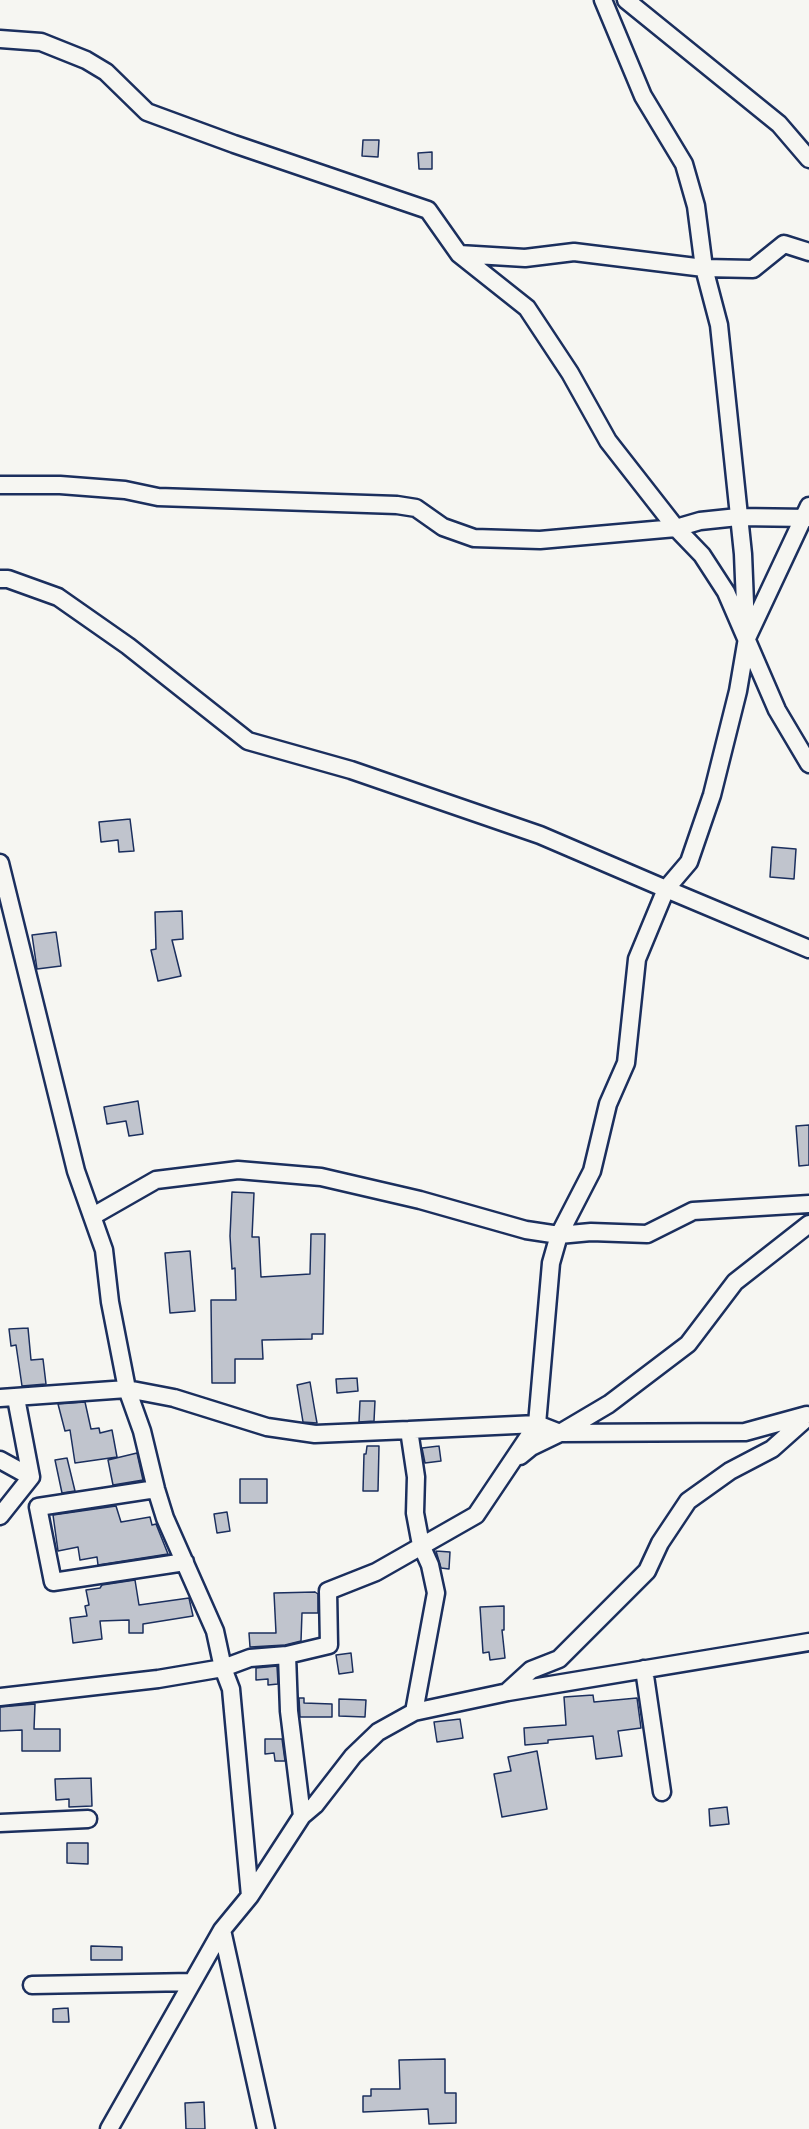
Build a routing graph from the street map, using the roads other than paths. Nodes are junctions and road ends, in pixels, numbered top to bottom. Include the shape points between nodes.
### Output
1 (603, 0) edge
2 (626, 0) edge
3 (0, 39) edge
4 (809, 159) edge
5 (809, 252) edge
6 (459, 254) junction
7 (704, 267) junction
8 (0, 485) edge
9 (807, 514) edge
10 (738, 517) junction
11 (676, 528) junction
12 (0, 579) edge
13 (747, 638) junction
14 (809, 764) edge
15 (0, 863) edge
16 (666, 890) junction
17 (809, 949) edge
18 (809, 1204) edge
19 (93, 1216) junction
20 (809, 1224) edge
21 (559, 1235) junction
22 (127, 1389) junction
23 (8, 1398) edge
24 (809, 1415) edge
25 (537, 1425) junction
26 (410, 1430) junction
27 (560, 1433) junction
28 (0, 1460) edge
29 (510, 1465) junction
30 (31, 1477) junction
31 (156, 1489) junction
32 (0, 1516) edge
33 (421, 1545) junction
34 (185, 1562) junction
35 (809, 1641) edge
36 (287, 1655) junction
37 (223, 1668) junction
38 (644, 1669) junction
39 (508, 1692) junction
40 (0, 1697) edge
41 (414, 1712) junction
42 (662, 1792) dead end
43 (302, 1816) junction
44 (88, 1818) dead end
45 (0, 1823) edge
46 (250, 1896) junction
47 (222, 1930) junction
48 (192, 1982) junction
49 (32, 1985) dead end
50 (109, 2129) edge
51 (266, 2129) edge

1 - 7 street via 644,96 684,164 696,207
2 - 4 street via 779,124
3 - 6 street via 41,42 87,60 147,112 428,210
5 - 7 street via 784,243 753,269
6 - 7 street via 525,258 574,252
6 - 11 street via 527,308 570,372 608,441
7 - 10 street via 719,325
8 - 11 street via 60,485 158,496 397,505 416,508 443,527 474,538 540,540
9 - 10 street
9 - 13 street
10 - 11 street
10 - 13 street
11 - 13 street via 702,555 726,592
12 - 16 street via 58,597 128,646 248,741 351,770 540,834
13 - 14 street via 777,710
13 - 16 street via 712,795 689,861
15 - 19 street via 74,1160
16 - 17 street
16 - 21 street via 637,959 626,1063 608,1104 592,1171
18 - 21 street via 693,1211 647,1234
19 - 21 street via 156,1180 238,1170 321,1177
19 - 22 street via 104,1250
20 - 27 street via 735,1282 688,1344 609,1404
21 - 25 street via 551,1263
22 - 23 street
22 - 26 street via 174,1398 267,1428 315,1434
22 - 31 street
23 - 30 street
24 - 27 street via 745,1432
24 - 39 street via 772,1449 730,1471 688,1501 646,1571 559,1659 531,1670
25 - 26 street
25 - 27 street
25 - 29 street
26 - 33 street
27 - 29 street
28 - 30 street
29 - 33 street via 476,1515
30 - 32 street
31 - 34 street
31 - 34 street via 38,1506 53,1582
33 - 36 street via 376,1572 328,1591 329,1645
33 - 41 street via 436,1593
34 - 37 street via 215,1631
35 - 38 street
36 - 37 street via 250,1658
36 - 43 street via 289,1711
37 - 40 street
37 - 46 street via 231,1689
38 - 39 street
38 - 42 street
39 - 41 street
41 - 43 street via 378,1732
43 - 46 street
44 - 45 street
46 - 47 street
47 - 48 street
47 - 51 street
48 - 49 street
48 - 50 street

